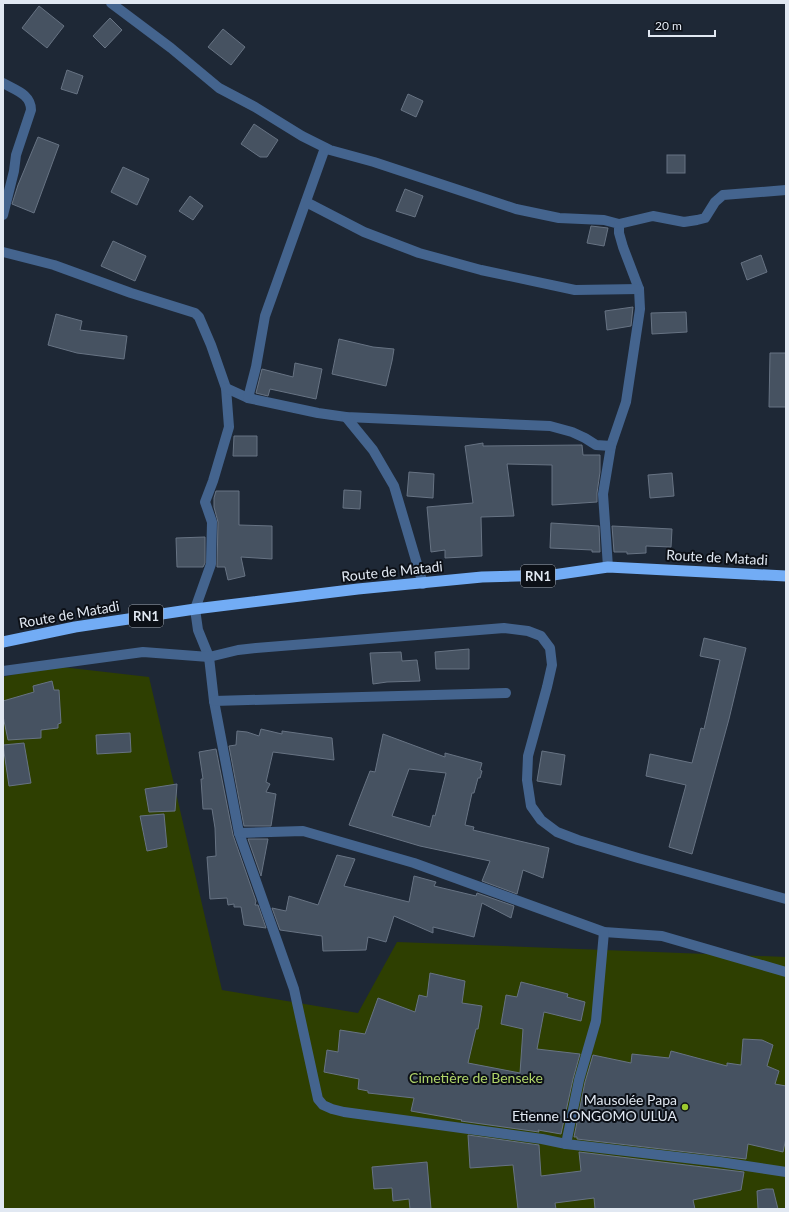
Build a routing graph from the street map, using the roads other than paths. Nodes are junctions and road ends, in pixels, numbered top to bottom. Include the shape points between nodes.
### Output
1 (111, 3) edge
2 (3, 83) edge
3 (325, 148) junction
4 (786, 190) edge
5 (306, 202) junction
6 (3, 215) edge
7 (619, 224) junction
8 (3, 252) edge
9 (639, 290) junction
10 (226, 388) junction
11 (248, 398) junction
12 (346, 417) junction
13 (611, 446) junction
14 (608, 567) junction
15 (786, 576) edge
16 (423, 584) junction
17 (195, 609) junction
18 (3, 642) edge
19 (209, 657) junction
20 (3, 671) edge
21 (506, 693) dead end
22 (214, 701) junction
23 (239, 833) junction
24 (786, 899) edge
25 (604, 932) junction
26 (786, 972) edge
27 (566, 1144) junction
28 (786, 1172) edge

1 - 3 street via 219,88
2 - 6 street via 28,98 31,110 16,155
3 - 5 street
3 - 7 street via 516,209 559,218 604,220
4 - 7 street via 723,195 705,218 697,220 684,222 653,216
5 - 9 street via 364,232 419,253 480,270 575,290
5 - 11 street via 265,316
7 - 9 street via 619,233
8 - 10 street via 54,265 195,313 211,345
9 - 13 street via 640,309 626,402
10 - 11 street
10 - 17 street via 229,427 205,502 212,522 211,564
11 - 12 street
12 - 13 street via 550,426 586,438 596,445
12 - 16 street via 373,450 394,486
13 - 14 street via 603,494
14 - 15 highway, Route de Matadi / RN1
14 - 16 highway, Route de Matadi / RN1 via 553,576 482,577
16 - 17 highway, Route de Matadi / RN1 via 358,589
17 - 18 highway, Route de Matadi / RN1 via 75,627
17 - 19 street via 198,630
19 - 20 street via 144,652
19 - 22 street
19 - 24 street via 256,648 504,628 528,631 541,636 550,648 552,665 528,756 527,780 532,806 541,820 557,832 578,840
21 - 22 street
22 - 23 street
23 - 25 street via 303,831 414,863
23 - 27 street via 294,989 314,1086 323,1105 344,1112
25 - 26 street via 662,936
25 - 27 street via 596,1021 579,1080
27 - 28 street

